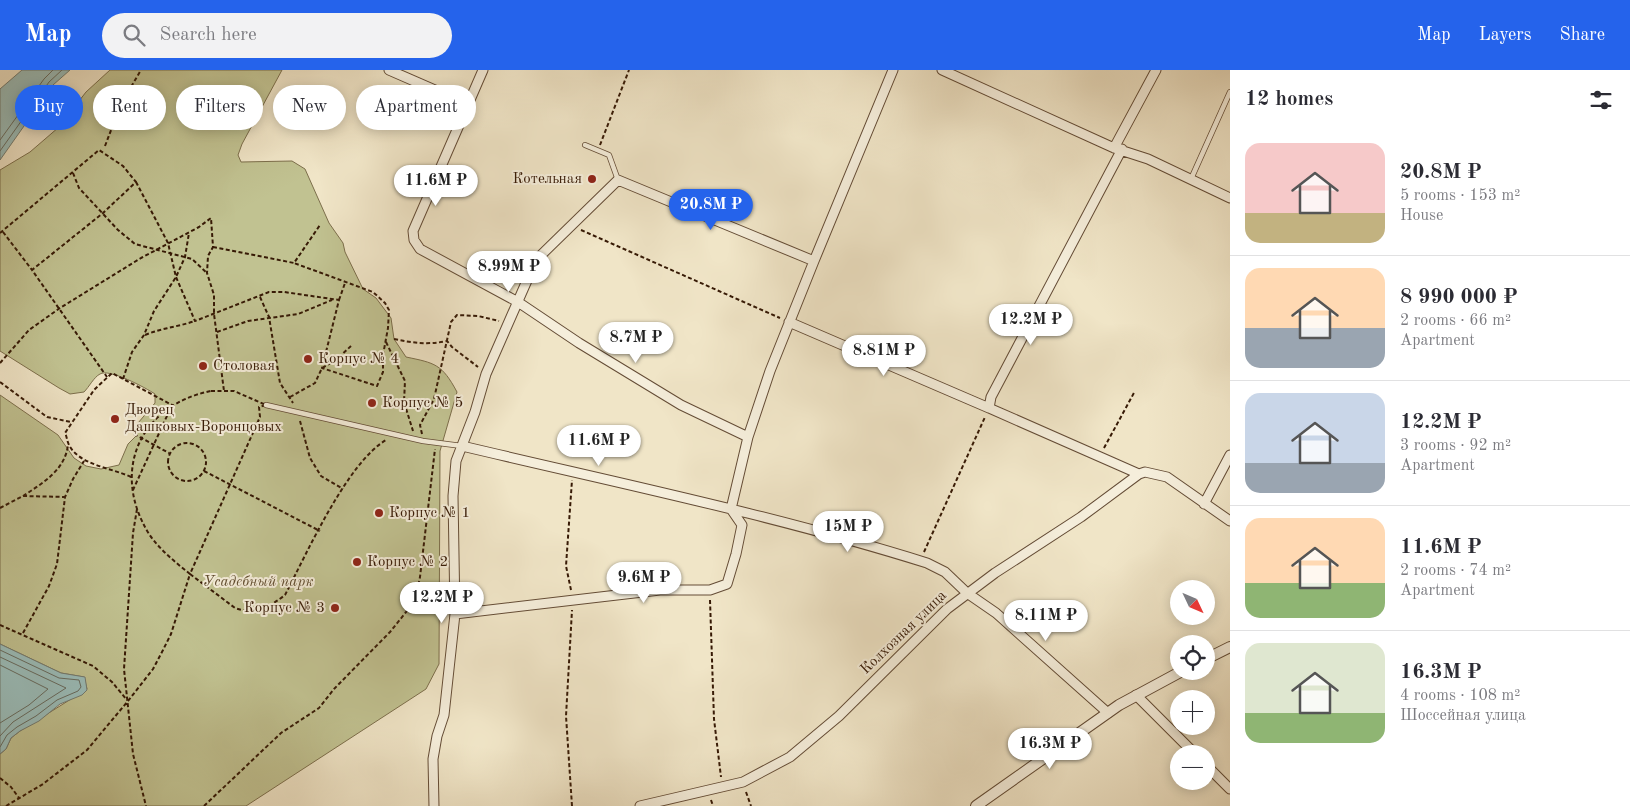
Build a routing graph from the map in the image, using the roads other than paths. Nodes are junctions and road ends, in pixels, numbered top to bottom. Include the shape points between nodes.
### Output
1 (389, 70) edge
2 (483, 70) edge
3 (893, 70) edge
4 (942, 70) edge
5 (1156, 70) edge
6 (423, 85) edge
7 (476, 85) edge
8 (1230, 92) edge
9 (456, 130) edge
10 (585, 145) dead end
11 (1118, 148) junction
12 (1191, 179) junction
13 (618, 180) junction
14 (1230, 198) edge
15 (814, 260) junction
16 (518, 302) junction
17 (789, 322) junction
18 (266, 405) road end
19 (989, 408) junction
20 (748, 436) junction
21 (462, 446) junction
22 (1230, 455) edge
23 (1139, 474) junction
24 (1204, 504) junction
25 (731, 509) junction
26 (1230, 521) edge
27 (967, 594) junction
28 (455, 614) junction
29 (1230, 647) edge
30 (1215, 654) edge
31 (1170, 678) edge
32 (1136, 696) junction
33 (1108, 713) junction
34 (1186, 745) edge
35 (1215, 774) edge
36 (1230, 789) edge
37 (434, 806) edge
38 (640, 806) edge
39 (976, 806) edge

1 - 6 street
2 - 7 street
3 - 15 street
4 - 11 street
5 - 11 street
8 - 12 lane
9 - 16 street via 413,231 414,240 420,249
10 - 13 lane via 609,154
11 - 12 street
11 - 19 street via 991,397
12 - 14 street
13 - 15 street
13 - 16 street via 536,260
15 - 17 street
16 - 20 street via 681,405
16 - 21 street via 486,374
17 - 19 street
17 - 20 street
18 - 21 lane via 423,442
19 - 23 street
20 - 25 street
21 - 25 street
21 - 28 street via 456,460 453,496
22 - 24 street
23 - 24 street via 1146,472 1167,477
23 - 27 street, Колхозная улица
24 - 26 street
25 - 27 street via 920,561 945,572
25 - 28 street via 742,525 727,584 710,590 660,590
27 - 33 street via 996,613
27 - 38 street, Колхозная улица via 929,625 808,744 772,768 743,782
28 - 37 street via 444,715 433,759
29 - 30 street
31 - 32 street
32 - 33 street
32 - 34 street
33 - 39 street
35 - 36 street

